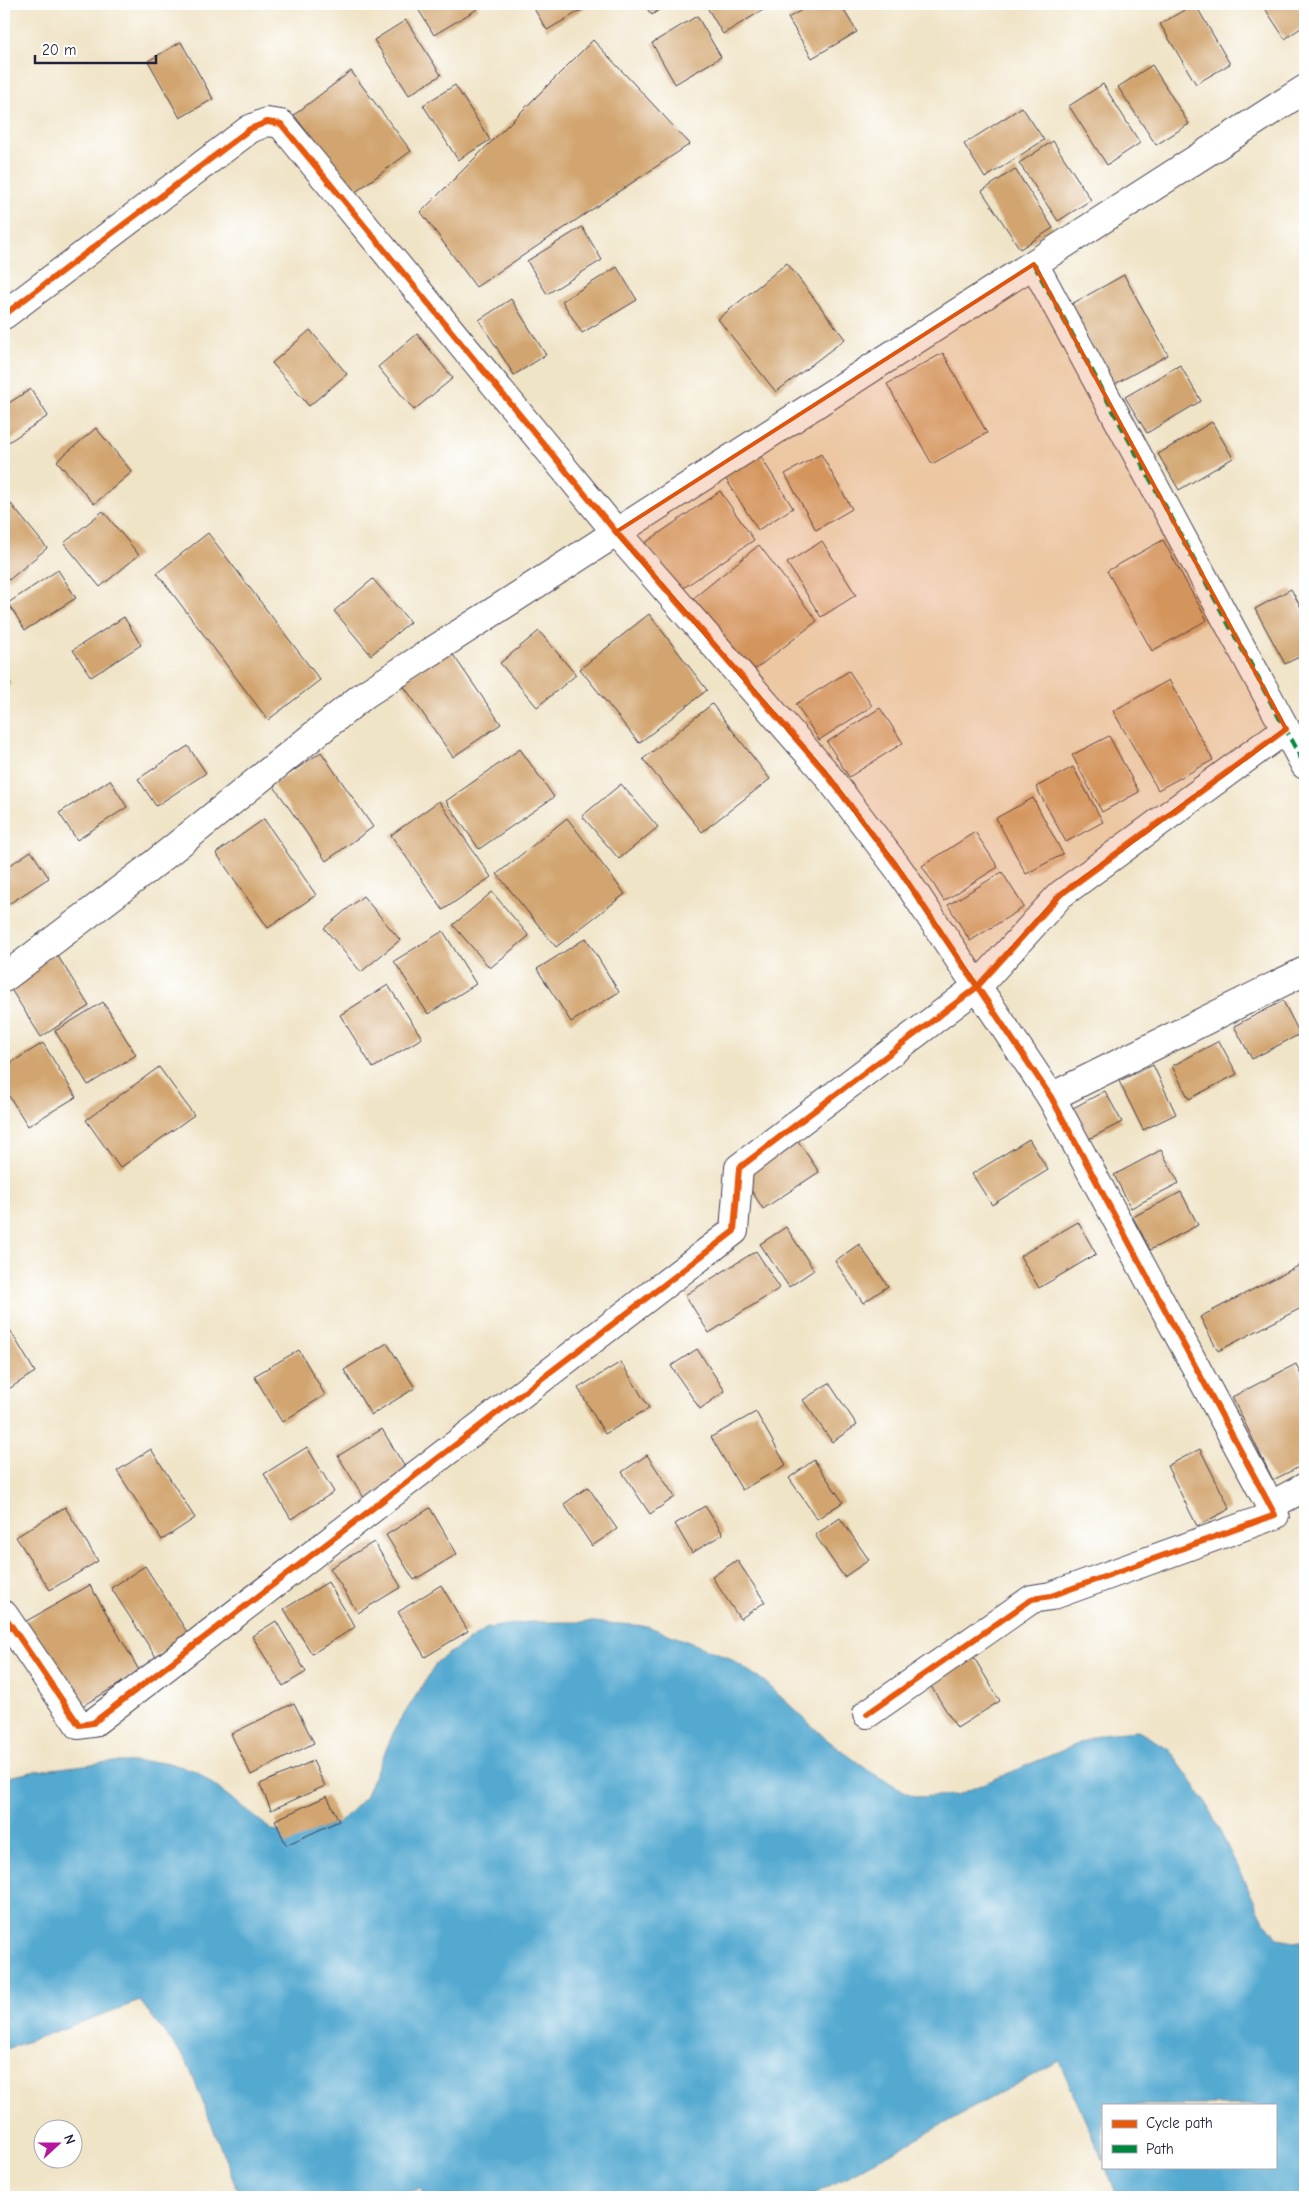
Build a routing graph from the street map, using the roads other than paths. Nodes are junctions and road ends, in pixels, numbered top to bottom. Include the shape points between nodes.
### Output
1 (1305, 90) edge
2 (1034, 264) junction
3 (4, 315) edge
4 (616, 532) junction
5 (1286, 729) junction
6 (1305, 765) edge
7 (1305, 971) edge
8 (4, 978) edge
9 (977, 987) junction
10 (1052, 1097) junction
11 (1305, 1487) edge
12 (1270, 1506) junction
13 (4, 1615) edge
14 (867, 1714) dead end

1 - 2 street
2 - 4 street
2 - 5 street
3 - 4 street via 250,129 267,122 281,124
4 - 8 street via 364,695 149,868
4 - 9 street via 824,771 898,868
5 - 6 street
5 - 9 street via 1060,895
7 - 10 street
9 - 10 street
9 - 13 street via 739,1168 734,1230 93,1723 79,1725
10 - 12 street
11 - 12 street
12 - 14 street via 1275,1514 1051,1596 1032,1598

